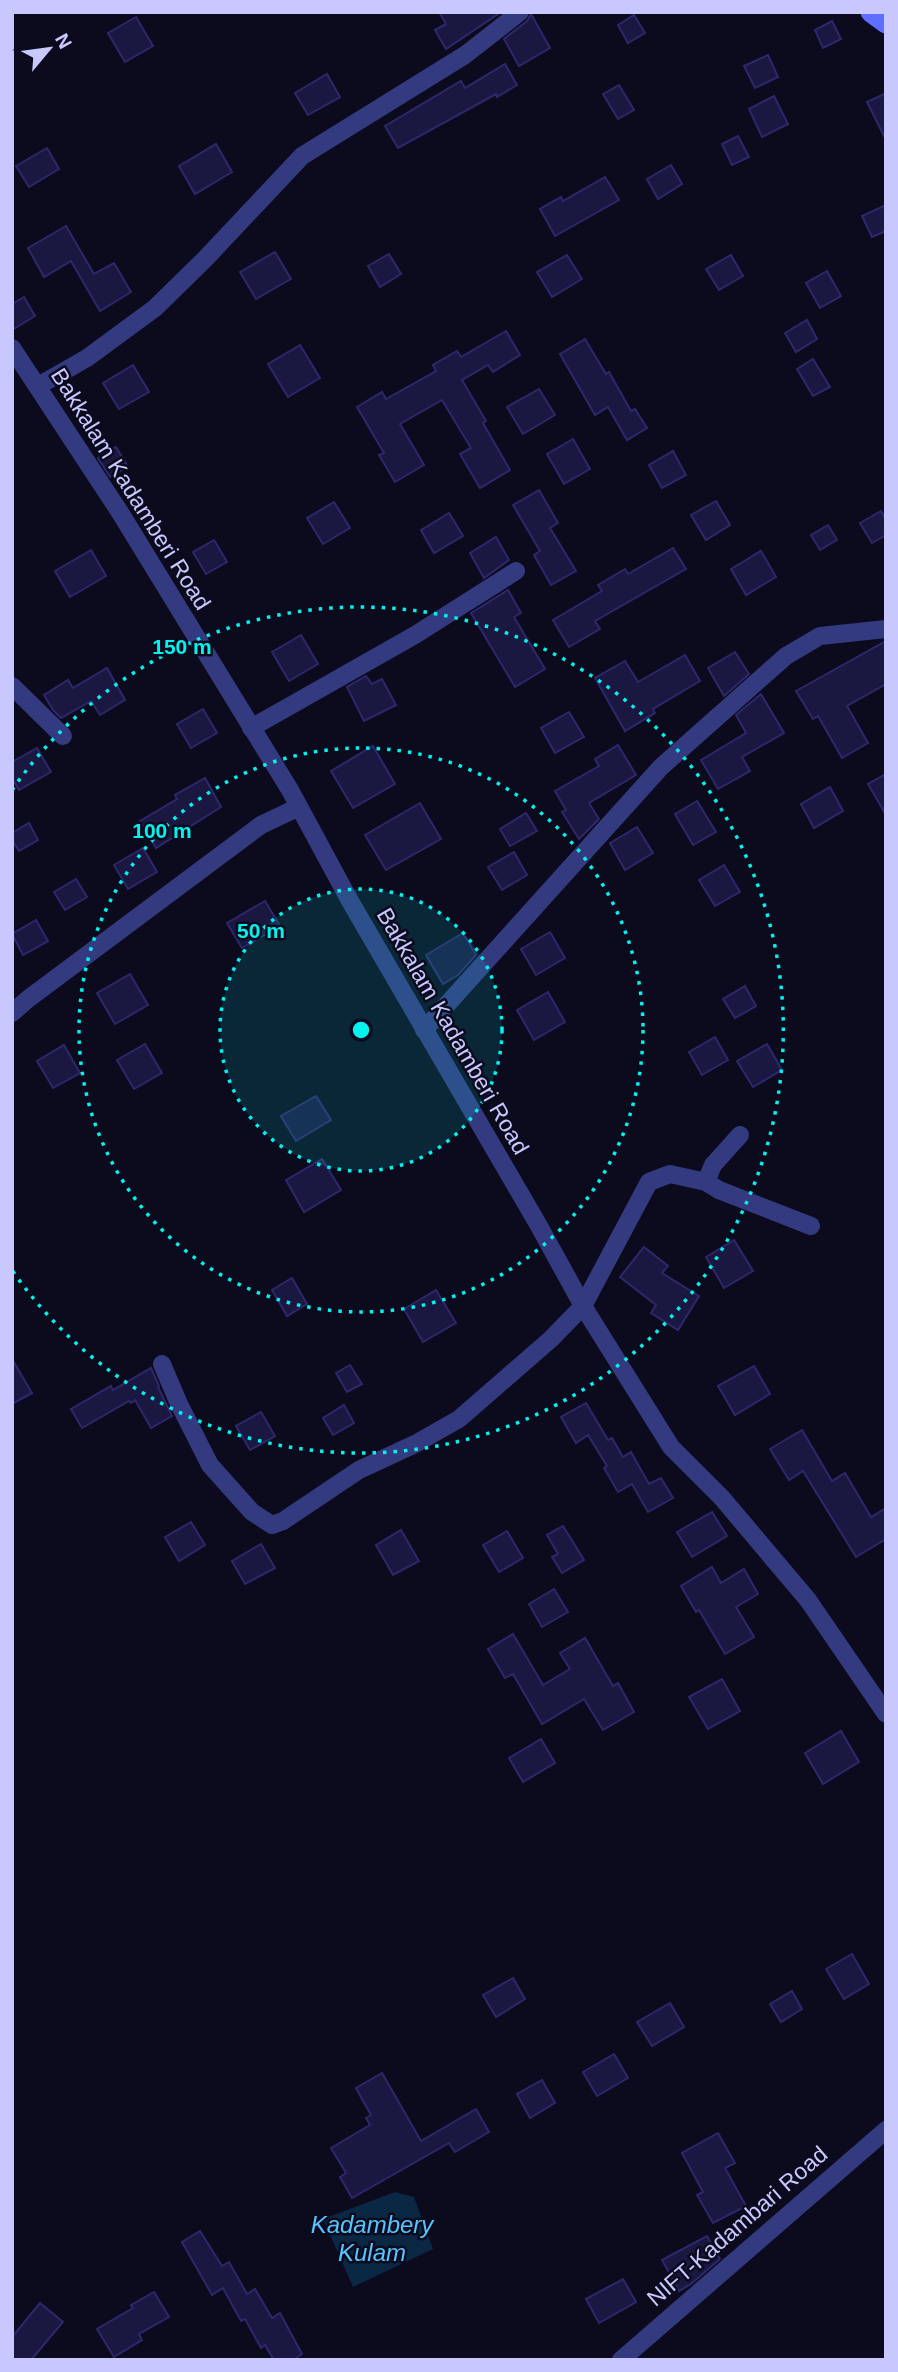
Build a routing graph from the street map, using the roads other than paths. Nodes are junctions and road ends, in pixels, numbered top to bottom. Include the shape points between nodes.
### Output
1 (520, 12) edge
2 (871, 12) edge
3 (886, 23) edge
4 (12, 348) edge
5 (38, 386) junction
6 (516, 571) dead end
7 (886, 629) edge
8 (12, 686) edge
9 (251, 728) junction
10 (63, 736) dead end
11 (299, 807) junction
12 (12, 1013) edge
13 (424, 1030) junction
14 (740, 1135) dead end
15 (706, 1182) junction
16 (811, 1226) dead end
17 (583, 1307) junction
18 (162, 1364) dead end
19 (886, 1714) edge
20 (886, 2130) edge
21 (621, 2360) edge

1 - 5 street via 465,55 302,156 155,308 87,358
2 - 3 street
4 - 5 street, Bakkalam Kadamberi Road
5 - 9 street, Bakkalam Kadamberi Road
6 - 9 street via 415,635
7 - 13 street via 821,636 786,656 661,767
8 - 10 street
9 - 11 street, Bakkalam Kadamberi Road
11 - 12 street via 261,825
11 - 13 street, Bakkalam Kadamberi Road
13 - 17 street, Bakkalam Kadamberi Road
14 - 15 street via 713,1165
15 - 16 street
15 - 17 street via 670,1174 649,1182
17 - 18 street via 459,1419 359,1470 272,1525 252,1512 210,1465
17 - 19 street, Bakkalam Kadamberi Road via 671,1447 722,1498 808,1600
20 - 21 street, NIFT-Kadambari Road

